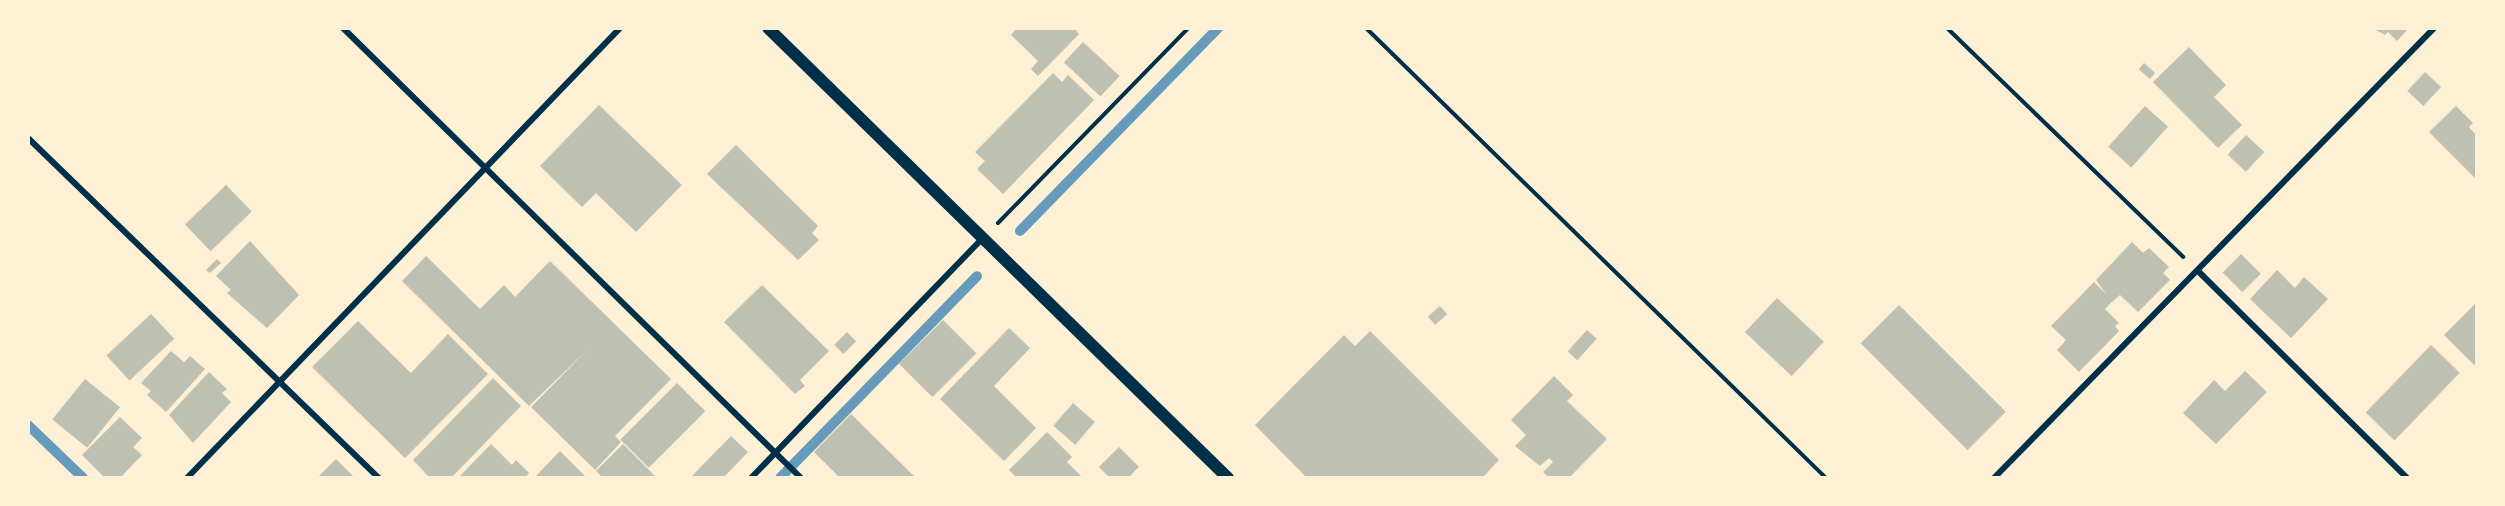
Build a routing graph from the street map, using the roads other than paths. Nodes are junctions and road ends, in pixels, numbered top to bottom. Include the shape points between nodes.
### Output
1 (343, 28) edge
2 (620, 28) edge
3 (768, 28) edge
4 (2434, 28) edge
5 (28, 138) edge
6 (486, 169) junction
7 (983, 238) junction
8 (2198, 271) junction
9 (279, 381) junction
10 (776, 454) junction
11 (187, 477) edge
12 (379, 477) edge
13 (751, 477) edge
14 (801, 477) edge
15 (1228, 477) edge
16 (1994, 477) edge
17 (2407, 477) edge

1 - 6 street
2 - 6 street
3 - 7 main road
4 - 8 street
5 - 9 street
6 - 9 street
6 - 10 street
7 - 10 street
7 - 15 main road
8 - 16 street
8 - 17 street
9 - 11 street
9 - 12 street
10 - 13 street
10 - 14 street

